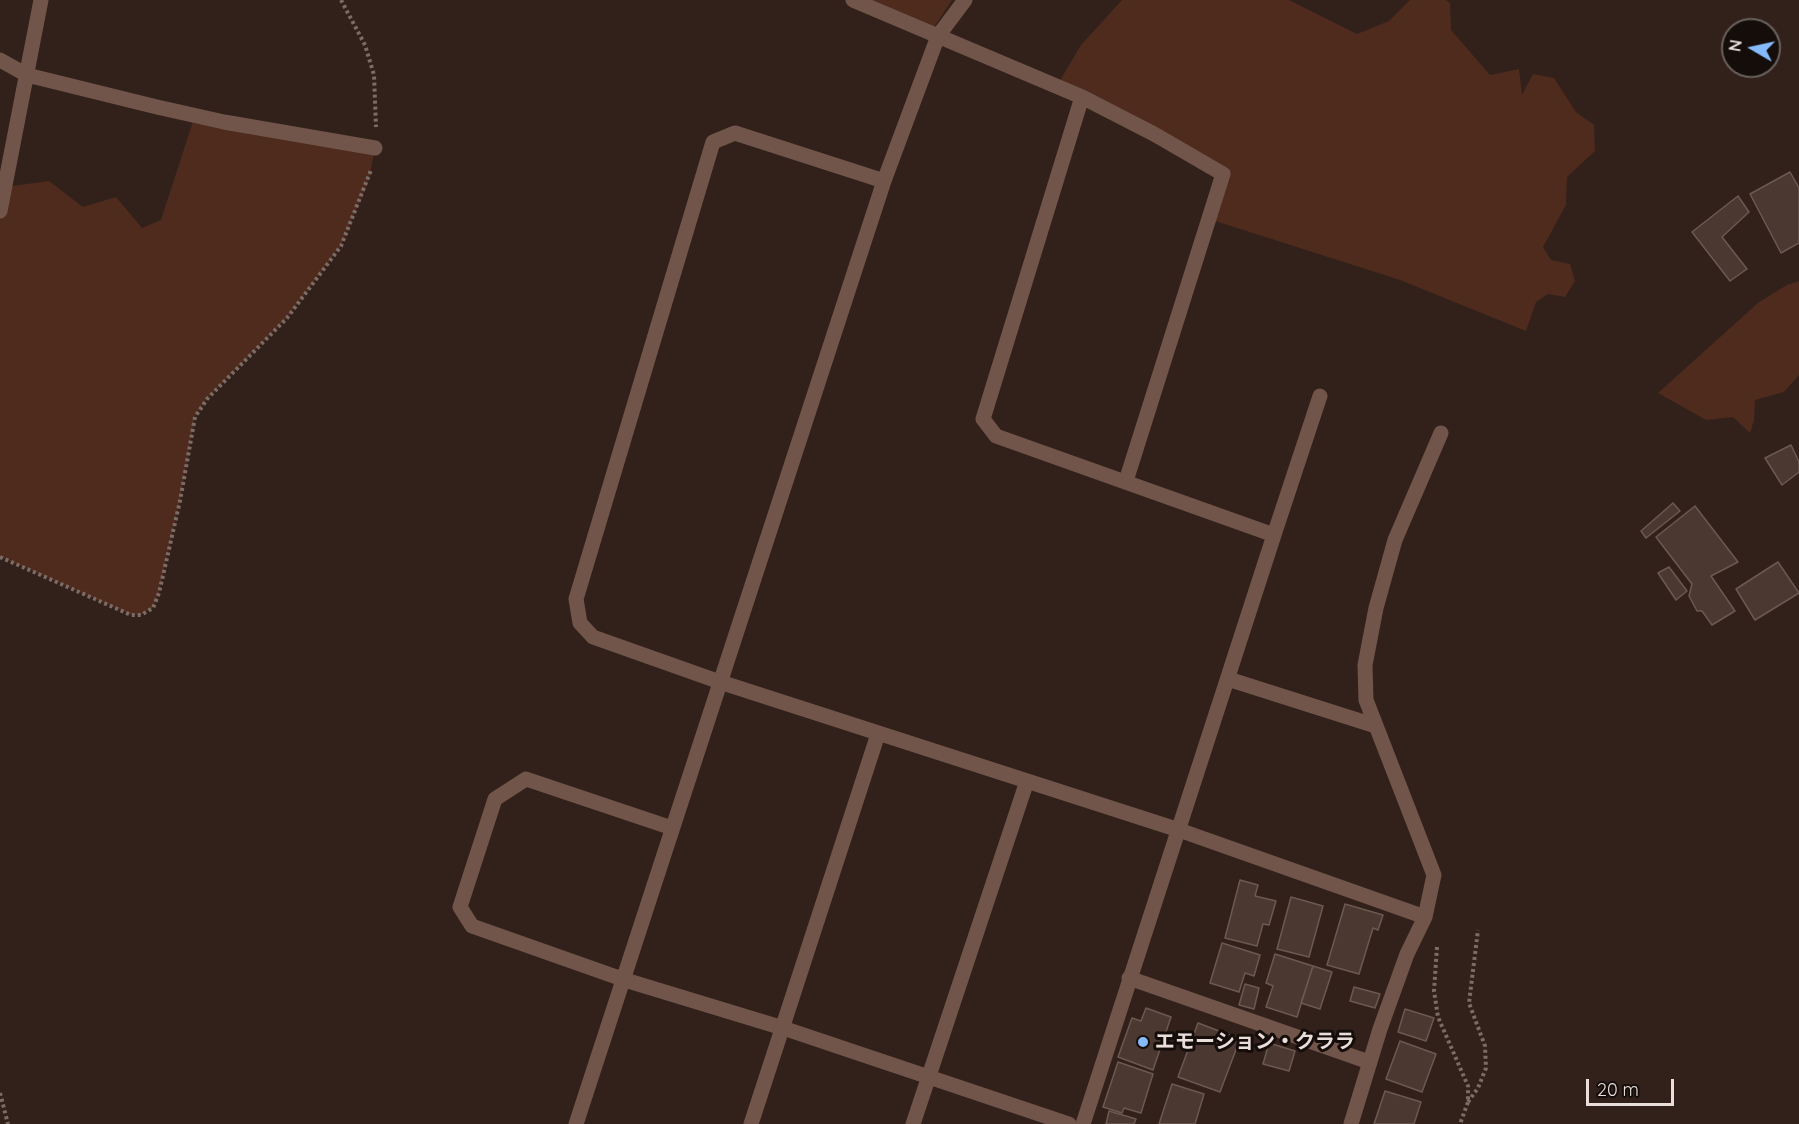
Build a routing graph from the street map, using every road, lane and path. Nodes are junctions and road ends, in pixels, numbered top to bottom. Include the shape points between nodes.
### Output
1 (42, 0) edge
2 (341, 0) edge
3 (853, 0) edge
4 (965, 0) edge
5 (938, 36) junction
6 (0, 60) edge
7 (27, 75) junction
8 (1082, 97) junction
9 (375, 148) junction
10 (884, 181) junction
11 (0, 211) edge
12 (1320, 396) dead end
13 (1441, 434) dead end
14 (1126, 481) junction
15 (1274, 535) junction
16 (0, 557) edge
17 (1228, 679) junction
18 (720, 682) junction
19 (1376, 726) junction
20 (878, 734) junction
21 (1027, 781) junction
22 (672, 828) junction
23 (1179, 830) junction
24 (1425, 917) junction
25 (1478, 930) dead end
26 (1437, 942) dead end
27 (1130, 978) junction
28 (625, 980) junction
29 (783, 1028) junction
30 (1370, 1062) junction
31 (928, 1077) junction
32 (0, 1093) edge
33 (1468, 1102) junction
34 (8, 1124) edge
35 (576, 1124) edge
36 (751, 1124) edge
37 (913, 1124) edge
38 (1069, 1124) edge
39 (1083, 1124) edge
40 (1352, 1124) edge
41 (1460, 1124) edge

1 - 7 street
2 - 9 path via 365,45 374,75
3 - 5 street
4 - 5 street
5 - 8 street
5 - 10 street
6 - 7 street
7 - 9 street via 224,122
7 - 11 street
8 - 14 street via 1223,174
8 - 14 street via 983,419 996,436
9 - 16 path via 369,179 341,246 287,318 207,399 195,417 180,501 153,608 141,615 131,615
10 - 18 street
10 - 18 street via 735,133 713,142 576,599 580,623 593,637
12 - 15 street
13 - 19 street via 1395,540 1368,639 1366,700
14 - 15 street
15 - 17 street
17 - 19 street
17 - 23 street
18 - 20 street
18 - 22 street
19 - 24 street via 1434,875
20 - 21 street
20 - 29 street
21 - 23 street
21 - 31 street
22 - 28 street
22 - 28 street via 526,779 495,799 459,907 472,926
23 - 24 street
23 - 27 street
24 - 30 street via 1407,954
25 - 33 path via 1470,1003 1485,1046 1486,1068
26 - 33 path via 1434,991 1438,1017 1464,1073
27 - 30 street
27 - 39 street
28 - 29 street
28 - 35 street
29 - 31 street
29 - 36 street
30 - 40 street
31 - 37 street
31 - 38 street
32 - 34 path
33 - 41 path

